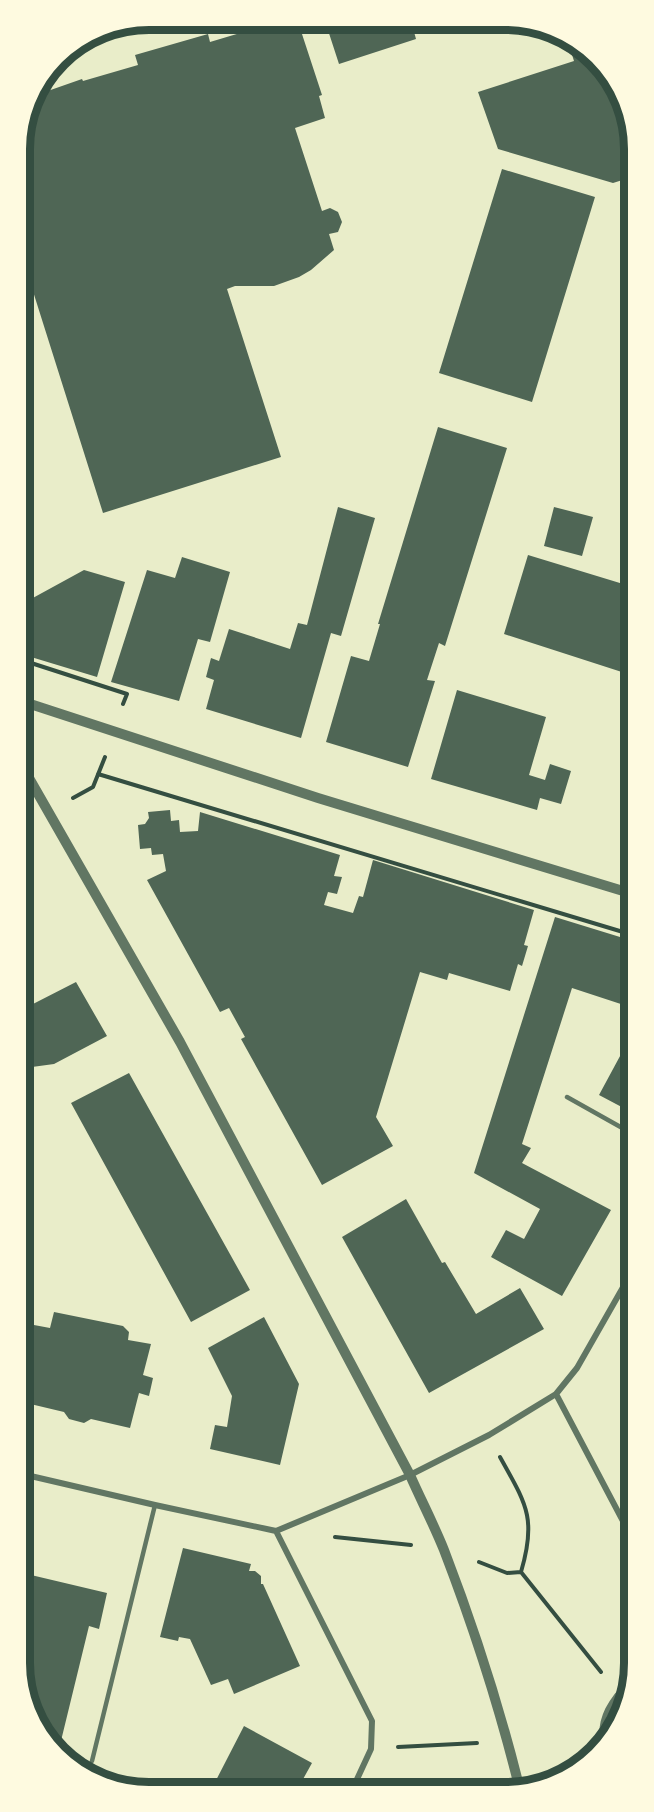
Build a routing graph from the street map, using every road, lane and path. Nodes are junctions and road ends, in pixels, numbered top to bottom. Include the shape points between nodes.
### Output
1 (30, 663) edge
2 (30, 704) edge
3 (114, 733) junction
4 (98, 774) junction
5 (30, 780) edge
6 (48, 811) junction
7 (624, 891) edge
8 (624, 932) edge
9 (567, 1097) dead end
10 (624, 1129) edge
11 (624, 1286) edge
12 (556, 1394) junction
13 (489, 1435) junction
14 (410, 1475) junction
15 (30, 1476) edge
16 (155, 1505) junction
17 (624, 1523) edge
18 (276, 1531) junction
19 (327, 1536) dead end
20 (444, 1549) junction
21 (521, 1572) junction
22 (621, 1690) edge
23 (618, 1693) junction
24 (602, 1732) edge
25 (508, 1741) junction
26 (371, 1749) junction
27 (92, 1761) dead end
28 (518, 1781) edge
29 (356, 1782) edge

1 - 3 path via 127,694
2 - 3 street
3 - 4 path
3 - 7 street
4 - 6 path via 93,787
4 - 8 path
5 - 6 street
6 - 14 street via 180,1042
9 - 10 lane
11 - 12 street via 578,1368
12 - 13 street
12 - 17 street
13 - 14 street
13 - 21 path via 520,1494 530,1523
14 - 18 street
14 - 20 street
15 - 16 street
16 - 18 street
16 - 27 lane
18 - 26 street via 372,1721
19 - 20 path
20 - 21 path via 507,1573
20 - 25 street
21 - 23 path
22 - 23 street
23 - 24 street via 605,1714
25 - 26 path
25 - 28 street
26 - 29 street

